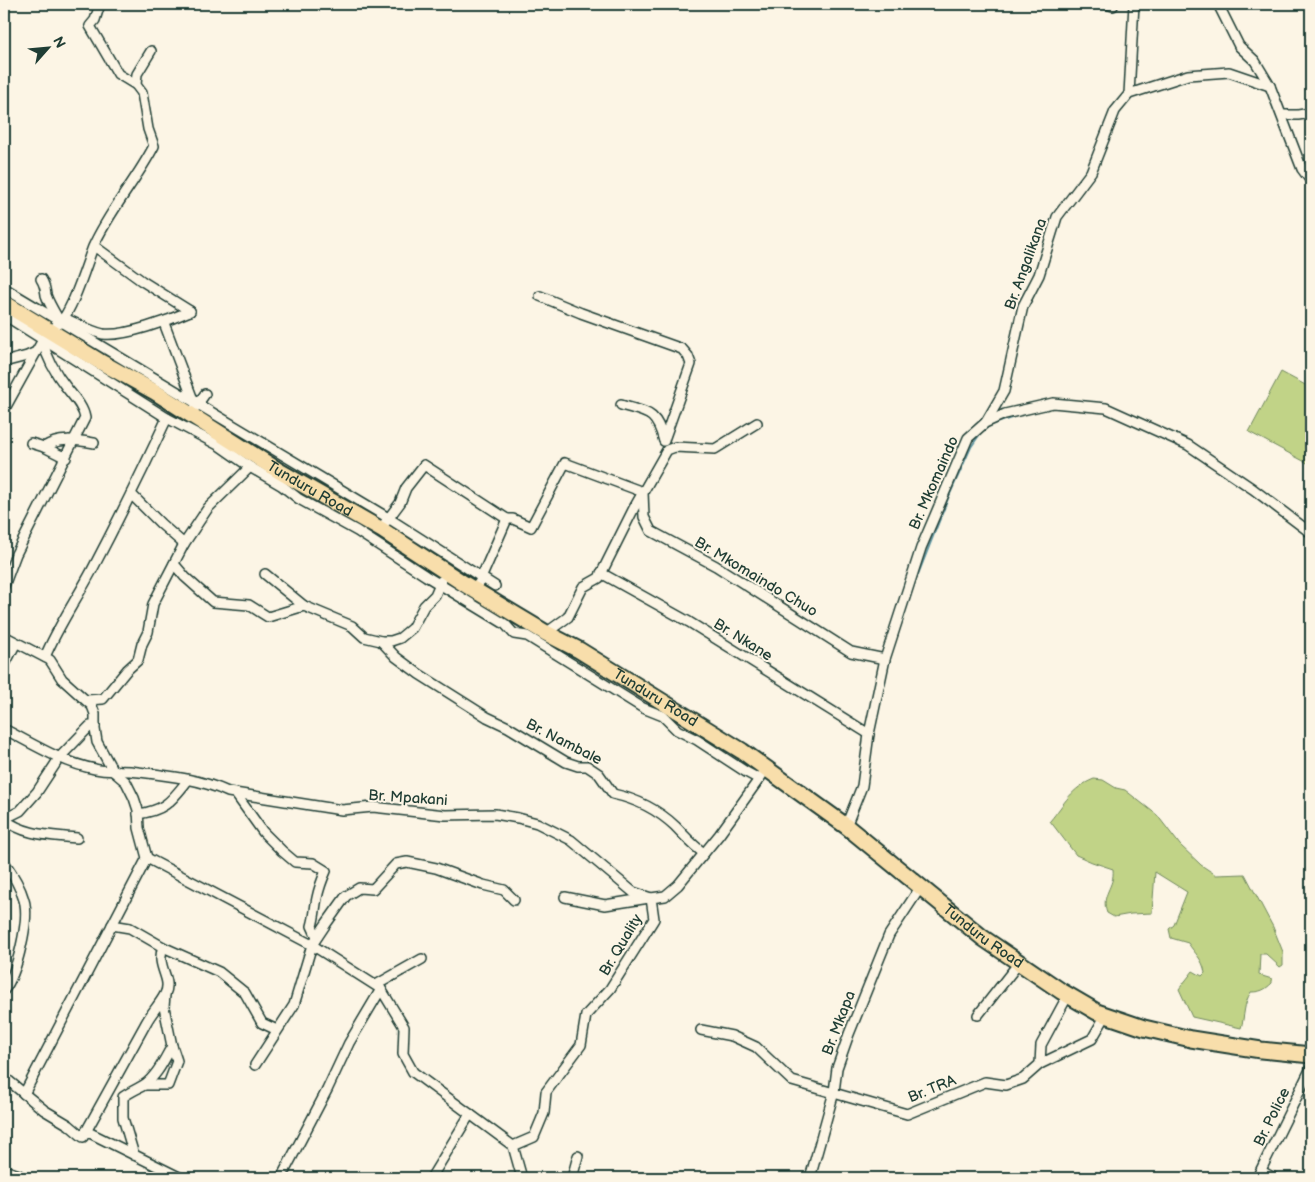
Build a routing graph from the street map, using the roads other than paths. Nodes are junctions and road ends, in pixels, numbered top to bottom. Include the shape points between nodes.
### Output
1 (100, 4) edge
2 (1134, 4) edge
3 (1218, 4) edge
4 (151, 51) dead end
5 (136, 85) junction
6 (1270, 86) junction
7 (1129, 94) junction
8 (1311, 113) edge
9 (1282, 115) junction
10 (1311, 181) edge
11 (94, 246) junction
12 (41, 279) dead end
13 (4, 288) edge
14 (540, 296) dead end
15 (4, 303) edge
16 (4, 315) edge
17 (164, 323) junction
18 (54, 328) junction
19 (36, 352) junction
20 (4, 362) edge
21 (205, 394) dead end
22 (621, 405) dead end
23 (194, 409) junction
24 (4, 410) edge
25 (167, 418) junction
26 (985, 423) junction
27 (757, 424) dead end
28 (74, 440) junction
29 (664, 440) junction
30 (31, 443) dead end
31 (94, 443) dead end
32 (44, 447) junction
33 (667, 450) junction
34 (66, 458) junction
35 (250, 468) junction
36 (643, 492) junction
37 (131, 494) junction
38 (508, 518) junction
39 (385, 524) junction
40 (1311, 534) edge
41 (184, 544) junction
42 (174, 564) junction
43 (601, 573) junction
44 (265, 574) dead end
45 (442, 578) junction
46 (478, 584) junction
47 (4, 586) edge
48 (495, 586) dead end
49 (304, 606) junction
50 (546, 633) junction
51 (4, 636) edge
52 (381, 641) junction
53 (16, 642) junction
54 (45, 657) junction
55 (885, 659) junction
56 (4, 666) edge
57 (103, 699) junction
58 (86, 700) junction
59 (95, 714) junction
60 (95, 726) junction
61 (4, 729) edge
62 (868, 734) junction
63 (60, 757) junction
64 (113, 771) junction
65 (763, 774) junction
66 (188, 780) junction
67 (235, 793) junction
68 (138, 814) junction
69 (4, 819) edge
70 (846, 826) junction
71 (77, 838) dead end
72 (704, 853) junction
73 (147, 858) junction
74 (4, 862) edge
75 (920, 888) junction
76 (565, 897) dead end
77 (651, 898) junction
78 (514, 900) dead end
79 (112, 925) junction
80 (314, 941) junction
81 (163, 947) junction
82 (422, 959) dead end
83 (1018, 964) junction
84 (379, 987) junction
85 (4, 990) edge
86 (165, 994) junction
87 (1068, 995) junction
88 (978, 1015) dead end
89 (1106, 1015) junction
90 (277, 1030) junction
91 (701, 1030) dead end
92 (172, 1046) junction
93 (1311, 1055) edge
94 (1040, 1064) junction
95 (255, 1066) dead end
96 (1311, 1068) edge
97 (4, 1077) edge
98 (144, 1085) junction
99 (834, 1092) junction
100 (24, 1094) junction
101 (470, 1114) junction
102 (86, 1131) junction
103 (513, 1146) junction
104 (134, 1155) junction
105 (578, 1156) dead end
106 (4, 1170) edge
107 (1259, 1174) edge
108 (20, 1178) edge
109 (181, 1178) edge
110 (281, 1178) edge
111 (431, 1178) edge
112 (522, 1178) edge
113 (572, 1178) edge
114 (810, 1178) edge
115 (1274, 1178) edge

1 - 5 street via 90,26 118,74
2 - 7 street
3 - 6 street via 1239,46 1254,60
4 - 5 street via 137,74
5 - 11 street via 142,93 154,146
6 - 7 street via 1229,72 1188,75
6 - 9 street
7 - 26 street, Br. Angalikana via 1115,111 1091,172 1057,217 1039,275 1023,306 1004,391
8 - 9 street
9 - 10 street via 1302,169
11 - 17 street via 190,311
11 - 18 street via 77,290
12 - 18 street
13 - 18 street
14 - 29 street via 682,349 691,364
15 - 18 highway, Tunduru Road
16 - 18 street
17 - 18 street via 105,334
17 - 23 street
18 - 19 street
18 - 23 highway, Tunduru Road
18 - 25 street
18 - 28 street via 46,353 52,367 84,412 85,418
19 - 20 street
19 - 24 street
21 - 23 street
22 - 29 street via 650,413 660,425
23 - 39 highway, Tunduru Road via 279,470
25 - 35 street via 220,446
25 - 37 street
26 - 40 street, Br. Mkomaindo via 1005,414 1053,403 1106,408 1188,445
26 - 55 street, Br. Mkomaindo via 968,438 924,539
27 - 33 street via 715,449 675,447
28 - 31 street
28 - 32 street via 58,440
28 - 34 street
29 - 33 street
30 - 32 street
32 - 34 street
33 - 36 street
34 - 47 street via 16,554
35 - 41 street via 208,508
35 - 45 street via 357,530 426,576
36 - 38 street via 566,463 531,527
36 - 43 street
36 - 55 street, Br. Mkomaindo Chuo via 644,517 651,531 716,566 851,652
37 - 41 street
37 - 54 street
38 - 39 street via 424,465
38 - 46 street
39 - 45 highway, Tunduru Road
39 - 46 street
41 - 42 street
42 - 49 street via 213,602 249,605 268,617
42 - 57 street via 152,604 148,632 138,660
43 - 50 street via 599,578 584,586 568,617
43 - 62 street, Br. Nkane via 689,622
44 - 49 street
45 - 46 highway, Tunduru Road
45 - 52 street via 435,595 424,606 412,628 400,638
45 - 65 street via 514,634 527,636 643,708 663,716 678,730 746,772
46 - 48 street
46 - 50 highway, Tunduru Road
49 - 52 street via 352,626 364,637
50 - 65 highway, Tunduru Road via 742,751
51 - 53 street
52 - 72 street, Br. Nambale via 419,674 487,717 566,762 587,766 599,774 613,794 646,805
53 - 54 street
53 - 56 street
54 - 58 street via 62,679
55 - 62 street, Br. Mkomaindo
57 - 58 street
57 - 59 street
58 - 59 street
59 - 60 street
60 - 63 street via 90,726
60 - 64 street via 96,742
61 - 63 street, Br. Mpakani
62 - 70 street, Br. Mkomaindo via 862,786
63 - 64 street, Br. Mpakani via 96,770
63 - 69 street via 20,811
64 - 66 street, Br. Mpakani
64 - 68 street via 126,782
65 - 70 highway, Tunduru Road
65 - 72 street, Br. Quality
66 - 67 street, Br. Mpakani
66 - 68 street via 170,801 154,812
67 - 77 street, Br. Mpakani via 342,810 373,807 445,815 494,814 518,818 571,840 633,892
67 - 80 street via 263,832 282,851 295,862 313,863 326,871 312,926
68 - 73 street
69 - 71 street via 26,832
70 - 75 highway, Tunduru Road
72 - 77 street, Br. Quality via 678,885 665,896
73 - 79 street
73 - 80 street
74 - 85 street via 14,875 25,901 25,923 13,975
75 - 83 highway, Tunduru Road
75 - 99 street, Br. Mkapa via 889,935 837,1068
76 - 77 street via 605,905
77 - 103 street, Br. Quality via 654,919 610,989 586,1015 581,1045 546,1092 544,1113 534,1137
78 - 80 street via 504,890 436,868 407,862 396,864 373,889 359,888 346,896
79 - 81 street via 130,928
79 - 100 street
80 - 84 street
80 - 90 street via 294,1005
81 - 86 street via 160,954 167,984
81 - 90 street via 219,972 246,993 262,1023
82 - 84 street
83 - 87 highway, Tunduru Road
83 - 88 street
84 - 101 street via 404,1027 402,1054 413,1072
84 - 110 street
86 - 92 street via 164,1007
86 - 102 street
87 - 89 highway, Tunduru Road
87 - 94 street via 1040,1045
89 - 93 highway, Tunduru Road via 1191,1039
89 - 94 street, Br. TRA via 1092,1039
90 - 95 street
91 - 99 street, Br. TRA via 732,1036 756,1047 792,1081
92 - 98 street via 160,1068
92 - 98 street via 178,1061 168,1085
94 - 99 street, Br. TRA via 1023,1079 1006,1085 985,1082 907,1114
96 - 107 street, Br. Police
97 - 100 street
98 - 104 street via 123,1097 123,1118
99 - 114 street, Br. Mkapa
100 - 102 street via 83,1136
101 - 103 street
101 - 111 street
102 - 104 street
103 - 112 street
104 - 109 street
105 - 113 street
106 - 108 street
107 - 115 street

